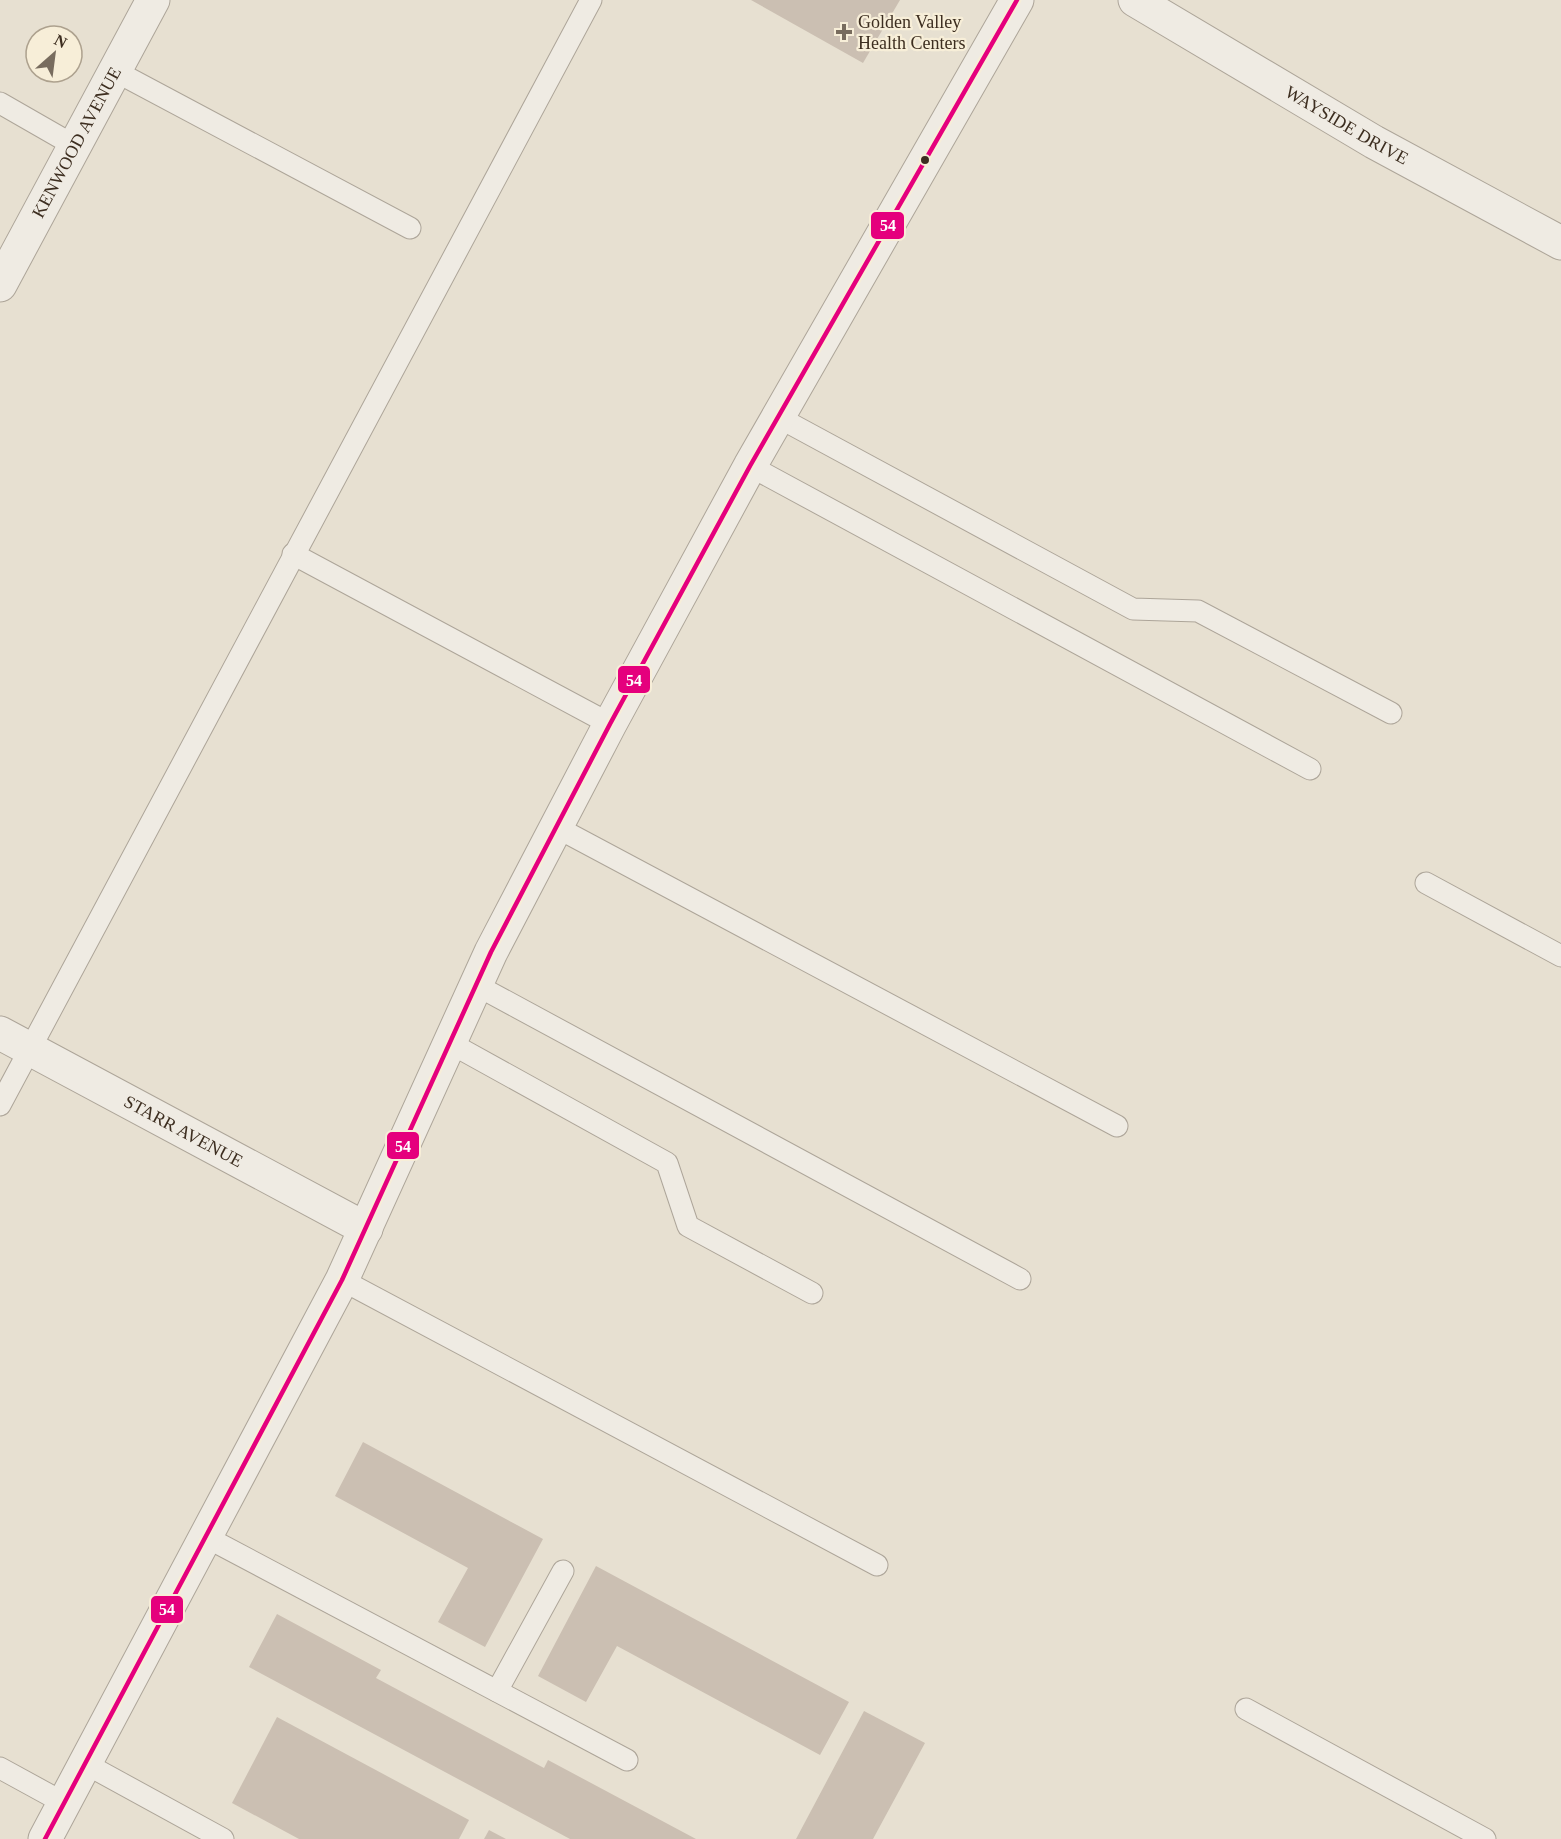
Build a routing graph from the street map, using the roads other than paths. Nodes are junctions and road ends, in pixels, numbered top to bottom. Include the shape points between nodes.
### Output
1 (153, 0) edge
2 (591, 0) edge
3 (1017, 0) edge
4 (1135, 0) edge
5 (115, 71) junction
6 (0, 103) edge
7 (75, 146) junction
8 (410, 228) dead end
9 (1561, 243) edge
10 (0, 285) edge
11 (778, 417) junction
12 (750, 466) junction
13 (293, 554) junction
14 (1391, 712) dead end
15 (610, 724) junction
16 (1310, 769) dead end
17 (556, 827) junction
18 (1426, 883) dead end
19 (1561, 956) edge
20 (476, 985) junction
21 (0, 1033) edge
22 (450, 1043) junction
23 (30, 1049) junction
24 (0, 1105) edge
25 (1117, 1126) dead end
26 (366, 1229) junction
27 (1020, 1279) dead end
28 (342, 1280) junction
29 (812, 1293) dead end
30 (206, 1537) junction
31 (877, 1565) dead end
32 (563, 1570) dead end
33 (497, 1691) junction
34 (1246, 1709) dead end
35 (627, 1760) dead end
36 (86, 1764) junction
37 (0, 1768) edge
38 (64, 1803) junction
39 (45, 1839) edge
40 (223, 1839) edge
41 (1485, 1839) edge

1 - 5 street, KENWOOD AVENUE
2 - 13 lane
3 - 11 street
4 - 9 street, WAYSIDE DRIVE via 1374,142
5 - 7 street, KENWOOD AVENUE
5 - 8 lane
6 - 7 lane
7 - 10 street, KENWOOD AVENUE
11 - 12 street
11 - 14 lane via 1133,609 1198,611
12 - 15 street
12 - 16 lane
13 - 15 lane
13 - 23 lane
15 - 17 street
17 - 20 street
17 - 25 lane
18 - 19 lane
20 - 22 street
20 - 27 lane
21 - 23 street, STARR AVENUE
22 - 26 street
22 - 29 lane via 667,1163 688,1226
23 - 24 lane
23 - 26 street, STARR AVENUE
26 - 28 street
28 - 30 street
28 - 31 lane
30 - 33 lane
30 - 36 street
32 - 33 lane
33 - 35 lane
34 - 41 lane
36 - 38 street
36 - 40 lane
37 - 38 lane
38 - 39 street

